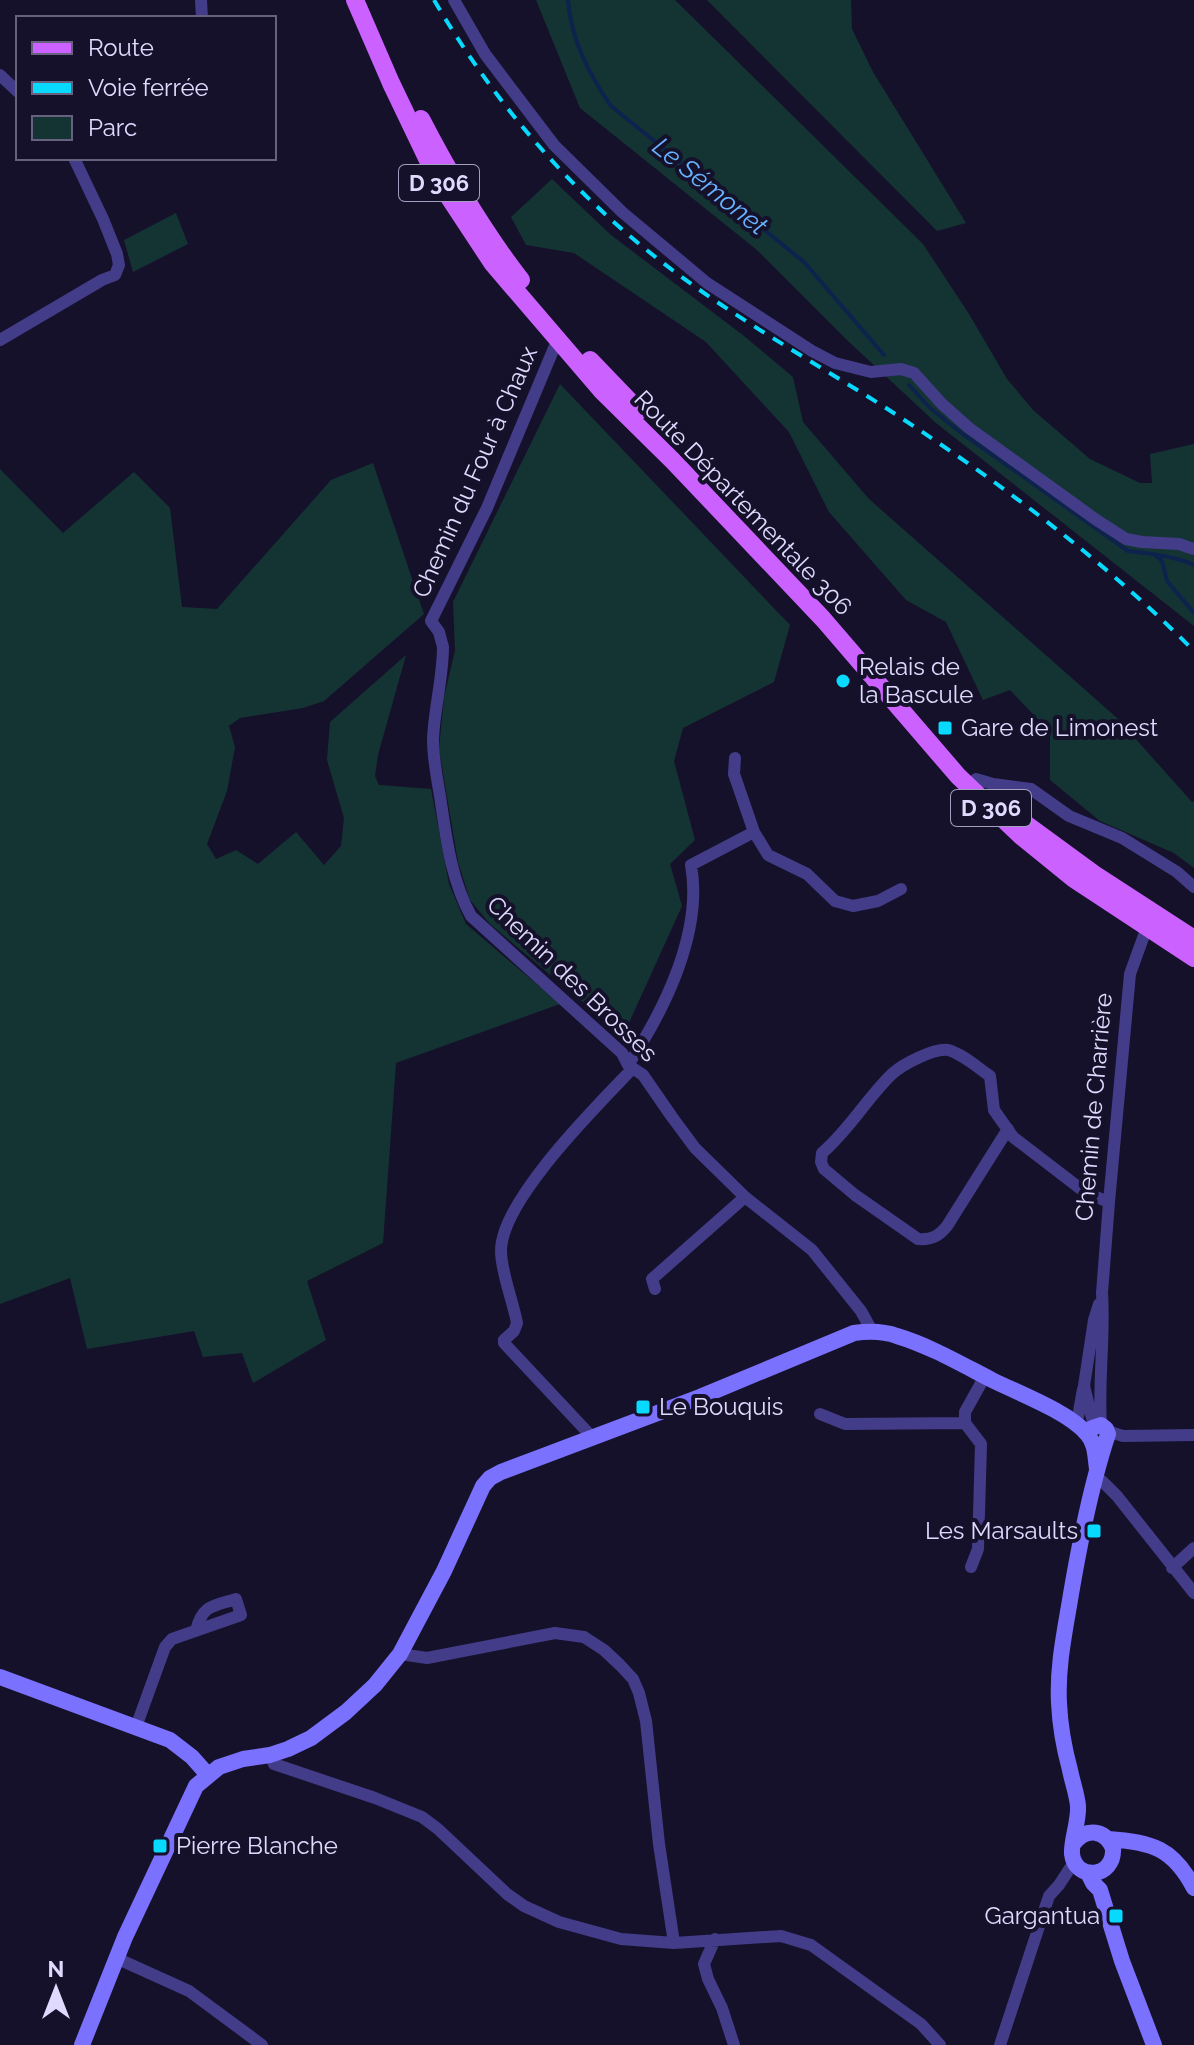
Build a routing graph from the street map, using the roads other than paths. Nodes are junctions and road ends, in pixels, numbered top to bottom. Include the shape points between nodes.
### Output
1 (355, 0) edge
2 (366, 0) edge
3 (454, 0) edge
4 (0, 75) edge
5 (16, 90) edge
6 (75, 160) edge
7 (0, 340) edge
8 (560, 342) junction
9 (1194, 549) edge
10 (431, 621) joint
11 (735, 758) dead end
12 (976, 779) junction
13 (754, 832) junction
14 (1194, 887) edge
15 (901, 889) dead end
16 (1147, 927) junction
17 (1194, 939) edge
18 (1194, 958) edge
19 (631, 1066) junction
20 (1008, 1129) junction
21 (745, 1197) junction
22 (1109, 1202) junction
23 (655, 1289) dead end
24 (1102, 1293) junction
25 (872, 1331) junction
26 (985, 1376) junction
27 (1084, 1386) junction
28 (820, 1414) dead end
29 (965, 1423) junction
30 (1099, 1432) junction
31 (1194, 1435) edge
32 (593, 1438) junction
33 (1096, 1474) junction
34 (1194, 1548) edge
35 (971, 1567) dead end
36 (1172, 1568) junction
37 (1194, 1593) edge
38 (196, 1631) dead end
39 (400, 1654) junction
40 (0, 1677) edge
41 (136, 1727) junction
42 (270, 1755) junction
43 (208, 1775) junction
44 (1078, 1805) junction
45 (1104, 1836) junction
46 (1074, 1843) junction
47 (1110, 1863) junction
48 (1082, 1869) junction
49 (1194, 1889) edge
50 (1100, 1890) junction
51 (715, 1939) junction
52 (674, 1943) junction
53 (116, 1958) junction
54 (82, 2045) edge
55 (262, 2045) edge
56 (734, 2045) edge
57 (940, 2045) edge
58 (1000, 2045) edge
59 (1154, 2045) edge

1 - 8 main road, Route Départementale 306 / D 306 via 437,179 493,264
2 - 12 main road, Route Départementale 306 / D 306 via 447,170 502,256 580,349 830,610
3 - 9 street via 485,54 554,145 622,212 707,283 835,363 871,372 914,373 969,428 1126,539
4 - 5 street
6 - 7 street via 117,254 118,270
8 - 10 street, Chemin du Four à Chaux
8 - 16 main road, Route Départementale 306 / D 306 via 823,619 958,776 1021,836
10 - 19 street, Chemin des Brosses via 443,647 433,740 436,768 450,858 463,902 471,916
11 - 13 street via 734,774
12 - 14 street via 1031,789 1069,816 1122,838
12 - 17 main road, Route Départementale 306 / D 306 via 1018,818 1094,874
13 - 15 street via 768,855 807,874 835,901 853,906
13 - 19 street via 691,865 694,912 686,945
16 - 18 main road, Route Départementale 306 / D 306
16 - 22 street, Chemin de Charrière via 1130,974
19 - 21 street, Chemin des Brosses via 695,1148
19 - 32 street via 518,1203 505,1226 501,1251 517,1323 504,1343
20 - 20 street via 994,1110 990,1076 958,1054 938,1050 894,1072 822,1153 821,1162 855,1195 918,1239 928,1240 947,1226
20 - 22 street via 1086,1193
21 - 23 street via 652,1279
21 - 25 street, Chemin des Brosses via 812,1250
22 - 24 street, Chemin de Charrière
24 - 27 street, Chemin de Charrière
24 - 30 street, Chemin de Charrière
25 - 26 street via 895,1335
25 - 32 street via 854,1333
26 - 29 street via 965,1412
26 - 30 street
27 - 30 street, Chemin de Charrière
27 - 30 street, Chemin de Charrière
28 - 29 street via 845,1424
29 - 35 street via 981,1444 978,1549
30 - 31 street
30 - 33 street, Chemin de Charrière
32 - 39 street via 490,1478
33 - 36 street
33 - 44 street, Chemin de Charrière via 1058,1680
34 - 36 street
36 - 37 street
38 - 41 street via 165,1647
39 - 42 street via 336,1719 301,1743
39 - 52 street via 427,1658 555,1633 584,1637 620,1665 633,1679 646,1721
40 - 41 street
41 - 43 street via 180,1746
42 - 43 street via 243,1759
42 - 52 street via 274,1764 422,1817 524,1906 588,1931
43 - 53 street via 196,1786
44 - 45 street, Chemin de Charrière
44 - 46 street, Chemin de Charrière
45 - 46 street via 1088,1833
45 - 47 street via 1113,1848
45 - 49 street via 1160,1849 1179,1863
46 - 48 street
47 - 48 street via 1095,1873
47 - 49 street via 1139,1853 1158,1859
47 - 50 street
48 - 50 street
48 - 58 street via 1049,1896
50 - 59 street
51 - 52 street
51 - 56 street via 704,1964
51 - 57 street via 781,1936 811,1945 921,2024
53 - 54 street
53 - 55 street via 189,1991

